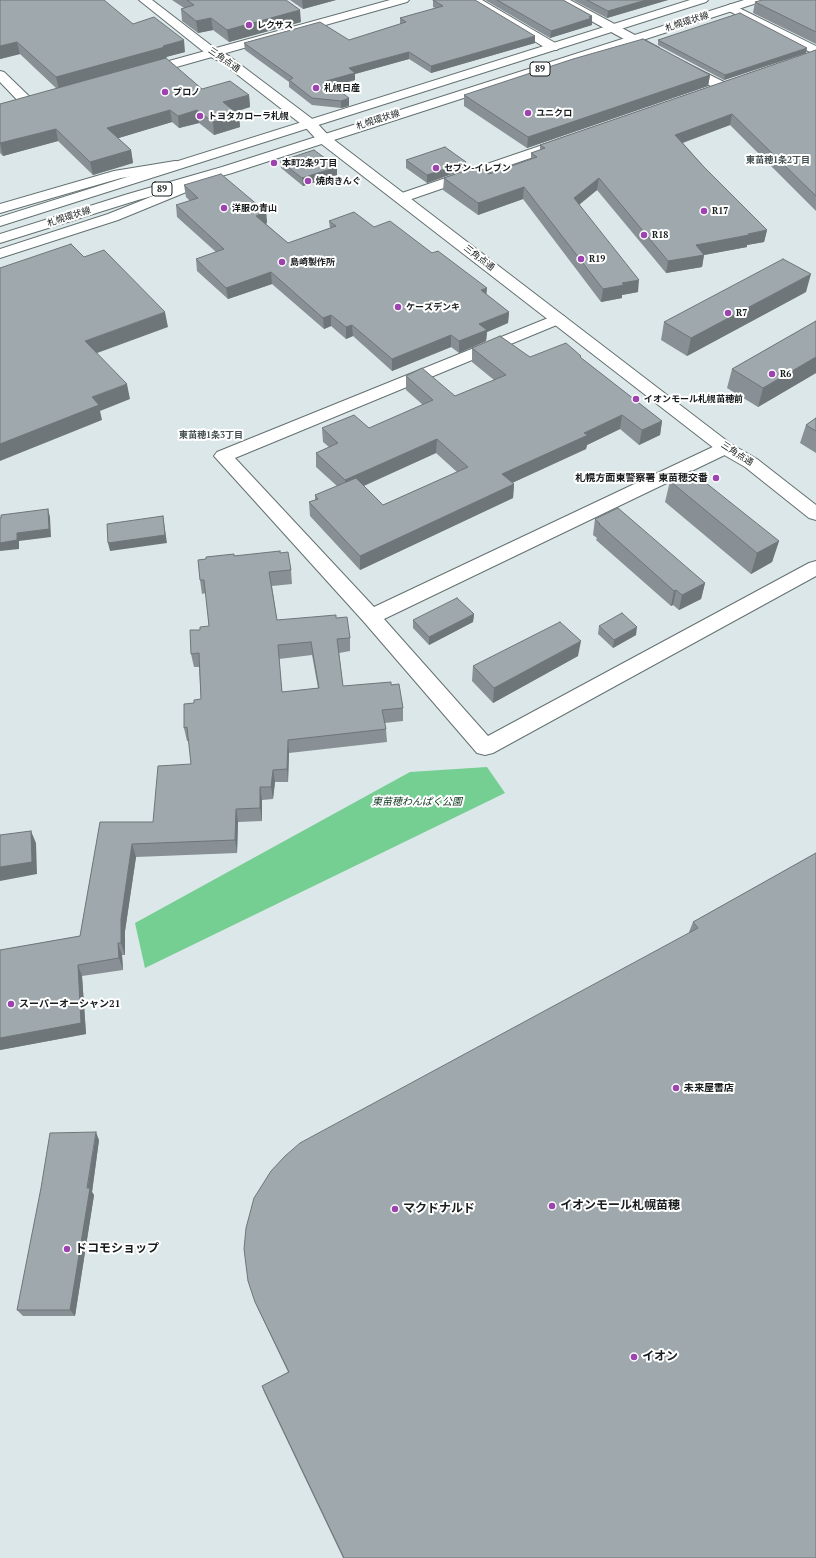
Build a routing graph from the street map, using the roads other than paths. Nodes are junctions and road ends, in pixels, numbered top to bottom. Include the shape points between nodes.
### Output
1 (145, 0) edge
2 (403, 0) edge
3 (474, 0) edge
4 (702, 0) edge
5 (756, 0) edge
6 (568, 1) edge
7 (731, 8) junction
8 (303, 17) dead end
9 (314, 25) junction
10 (613, 28) junction
11 (634, 40) junction
12 (553, 47) junction
13 (816, 52) edge
14 (213, 53) junction
15 (816, 55) edge
16 (802, 60) edge
17 (136, 74) edge
18 (0, 75) edge
19 (737, 82) edge
20 (723, 87) junction
21 (708, 92) edge
22 (14, 108) edge
23 (310, 124) junction
24 (580, 136) edge
25 (324, 139) junction
26 (175, 166) junction
27 (227, 170) junction
28 (401, 198) junction
29 (0, 209) edge
30 (0, 222) edge
31 (0, 239) edge
32 (0, 254) edge
33 (558, 319) junction
34 (725, 448) junction
35 (816, 514) edge
36 (816, 568) edge
37 (371, 617) junction

1 - 14 street, 三角点通
2 - 9 street
3 - 12 street
4 - 10 street, 札幌環状線 / 89
5 - 7 street, 札幌環状線 / 89
6 - 10 street
7 - 11 street, 札幌環状線 / 89
7 - 13 street
8 - 9 street
9 - 14 street
10 - 11 street
10 - 12 street, 札幌環状線 / 89
11 - 20 street
11 - 25 street, 札幌環状線 / 89
12 - 23 street, 札幌環状線 / 89
14 - 17 street
14 - 23 street, 三角点通 via 225,59
15 - 16 street
18 - 22 street via 32,102
19 - 20 street
20 - 21 street
23 - 25 street, 三角点通
23 - 26 street, 札幌環状線 / 89
24 - 28 street
25 - 27 street, 札幌環状線 / 89
25 - 28 street, 三角点通
26 - 29 street via 119,174
26 - 30 street, 札幌環状線 / 89
27 - 31 street, 札幌環状線 / 89
27 - 32 street via 114,217
28 - 33 street, 三角点通
33 - 34 street, 三角点通
33 - 37 street via 223,456
34 - 35 street, 三角点通 via 751,463
34 - 37 street
36 - 37 street via 485,747

